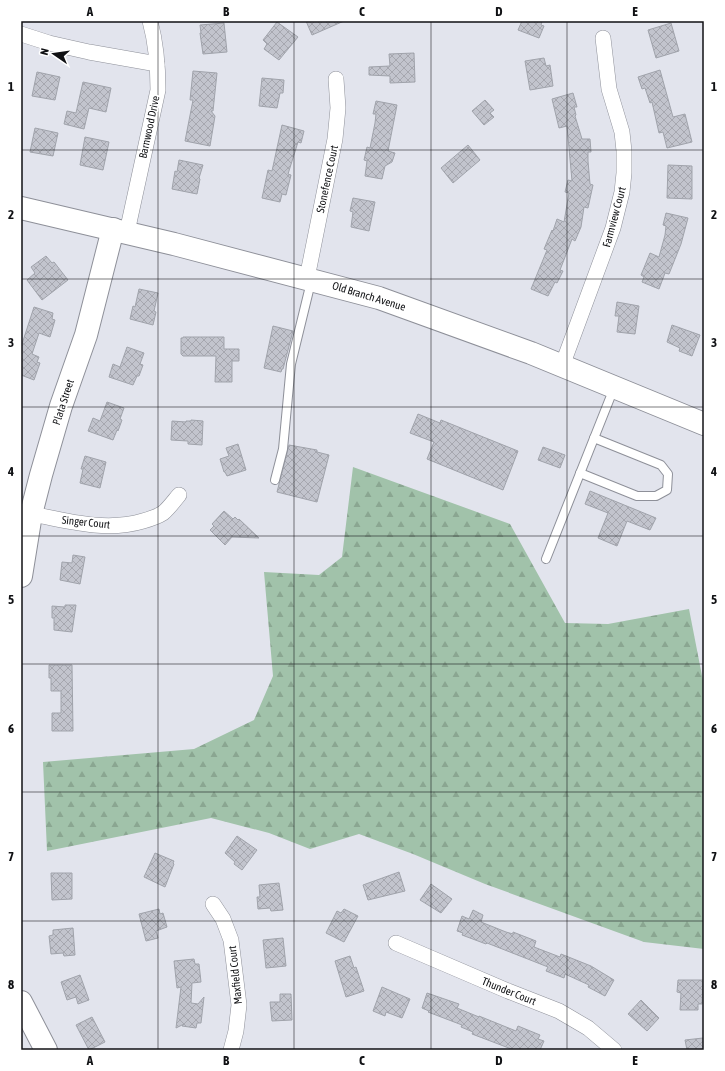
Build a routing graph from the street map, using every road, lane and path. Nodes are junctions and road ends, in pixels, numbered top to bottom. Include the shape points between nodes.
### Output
1 (150, 21) edge
2 (21, 34) edge
3 (603, 38) dead end
4 (157, 64) junction
5 (336, 79) dead end
6 (21, 208) edge
7 (120, 231) junction
8 (309, 278) junction
9 (562, 366) junction
10 (614, 388) junction
11 (704, 424) edge
12 (594, 438) junction
13 (580, 473) junction
14 (275, 480) dead end
15 (179, 495) dead end
16 (26, 513) edge
17 (546, 559) dead end
18 (21, 576) edge
19 (213, 904) dead end
20 (396, 943) dead end
21 (21, 1002) edge
22 (46, 1050) edge
23 (231, 1050) edge
24 (614, 1050) edge

1 - 4 street, Barnwood Drive via 154,33
2 - 4 street via 89,52
3 - 9 street, Farmview Court via 609,90 624,145 622,192 613,228
4 - 7 street, Barnwood Drive via 156,96
5 - 8 street, Stonefence Court via 338,108 335,139
6 - 7 main road, Old Branch Avenue
7 - 8 main road, Old Branch Avenue
7 - 16 main road, Plata Street via 61,406 41,475
8 - 9 main road, Old Branch Avenue via 408,308
8 - 14 lane via 291,364 283,449
9 - 10 main road, Old Branch Avenue
10 - 11 main road, Old Branch Avenue
10 - 12 lane
12 - 13 lane
12 - 13 lane via 661,465 668,474 667,490 656,496 636,496
13 - 17 lane
15 - 16 street, Singer Court via 172,505 153,518 125,525 94,525
16 - 18 main road, Plata Street
19 - 23 street, Maxfield Court via 223,919 231,940 234,962 239,1005
20 - 24 street, Thunder Court via 559,1011 588,1028
21 - 22 main road

